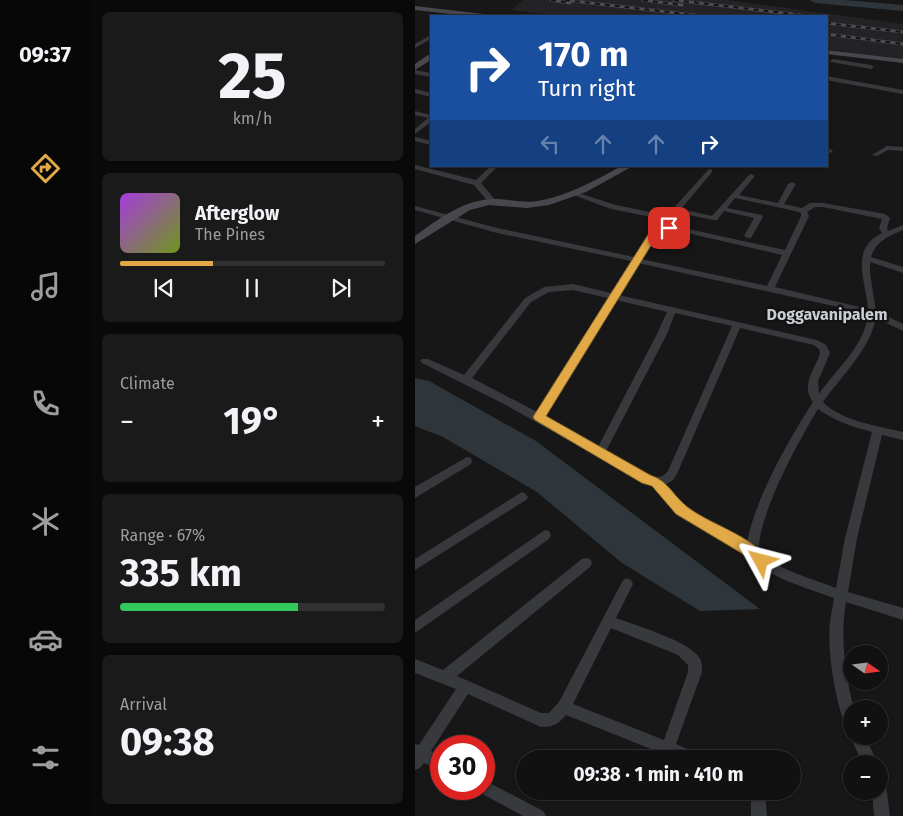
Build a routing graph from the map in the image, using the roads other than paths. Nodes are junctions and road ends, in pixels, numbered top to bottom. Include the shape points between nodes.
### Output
1 (415, 8) edge
2 (435, 13) edge
3 (468, 15) edge
4 (430, 38) edge
5 (415, 46) edge
6 (828, 54) edge
7 (430, 57) edge
8 (834, 60) junction
9 (903, 60) edge
10 (871, 67) dead end
11 (415, 70) edge
12 (430, 75) edge
13 (828, 78) edge
14 (415, 90) edge
15 (903, 92) edge
16 (430, 95) edge
17 (415, 113) edge
18 (430, 118) edge
19 (430, 119) edge
20 (415, 132) edge
21 (415, 139) edge
22 (430, 143) edge
23 (903, 149) edge
24 (875, 155) dead end
25 (415, 167) edge
26 (494, 167) edge
27 (626, 167) edge
28 (710, 171) dead end
29 (751, 176) dead end
30 (477, 183) junction
31 (792, 184) dead end
32 (572, 193) junction
33 (735, 196) junction
34 (493, 202) junction
35 (780, 205) junction
36 (415, 208) edge
37 (723, 209) junction
38 (677, 210) junction
39 (803, 211) junction
40 (447, 218) junction
41 (903, 227) edge
42 (886, 233) junction
43 (748, 236) dead end
44 (415, 241) edge
45 (786, 254) junction
46 (867, 258) junction
47 (636, 260) junction
48 (903, 270) edge
49 (771, 287) junction
50 (614, 296) junction
51 (673, 309) junction
52 (873, 313) junction
53 (737, 325) junction
54 (903, 328) edge
55 (425, 361) dead end
56 (466, 378) junction
57 (817, 403) junction
58 (539, 417) junction
59 (878, 429) junction
60 (903, 436) edge
61 (600, 453) junction
62 (467, 461) dead end
63 (656, 482) junction
64 (415, 493) edge
65 (522, 496) dead end
66 (545, 535) dead end
67 (753, 553) junction
68 (586, 563) dead end
69 (415, 565) edge
70 (627, 584) dead end
71 (840, 595) junction
72 (903, 614) edge
73 (608, 621) junction
74 (415, 627) edge
75 (415, 666) edge
76 (445, 677) junction
77 (466, 686) junction
78 (845, 700) edge
79 (564, 707) junction
80 (668, 748) junction
81 (673, 750) edge
82 (417, 756) edge
83 (430, 760) edge
84 (495, 793) edge
85 (758, 800) edge
86 (880, 800) edge
87 (538, 816) edge
88 (759, 816) edge
89 (882, 816) edge

1 - 2 street
2 - 3 street
4 - 5 street
6 - 8 street
7 - 11 street
8 - 9 street
8 - 10 street
11 - 12 street
13 - 15 street
14 - 16 street
17 - 18 street
19 - 20 street
21 - 22 street
23 - 24 street via 887,148
25 - 30 street
26 - 30 street
27 - 32 street
28 - 38 street
29 - 33 street
30 - 34 street
31 - 35 street
32 - 34 street via 535,205
32 - 38 street via 663,218
33 - 35 street
33 - 37 street
34 - 40 street via 473,205
35 - 39 street
36 - 40 street
37 - 38 street via 712,218
37 - 43 street via 759,217
39 - 42 street via 813,205 823,205 882,216 886,218 883,228
39 - 45 street via 805,216
40 - 44 street
40 - 47 street
41 - 42 street
42 - 46 street via 873,243
45 - 47 street via 663,228 655,232
45 - 49 street
46 - 48 street
46 - 52 street via 865,274
47 - 49 street
47 - 50 street
49 - 52 street
50 - 51 street
50 - 56 street via 564,287 535,294
50 - 58 street
51 - 53 street
51 - 61 street
52 - 54 street
52 - 57 street via 868,334
53 - 57 street via 810,341 823,347 825,353 812,388
53 - 63 street via 671,474 664,482
55 - 56 street
56 - 58 street
57 - 59 street via 832,415
57 - 67 street via 764,507 752,537
58 - 61 street
59 - 60 street
59 - 71 street
61 - 63 street
62 - 64 street
63 - 67 street via 681,510
65 - 69 street
66 - 74 street
67 - 71 street via 781,571
68 - 76 street
70 - 73 street
71 - 72 street
71 - 78 street via 836,642
73 - 79 street
73 - 80 street via 683,652 695,662 695,672
75 - 76 street
76 - 77 street
77 - 79 street via 546,721 555,718
77 - 82 street
79 - 80 street
80 - 81 street
82 - 83 street
84 - 87 street
85 - 88 street
86 - 89 street

